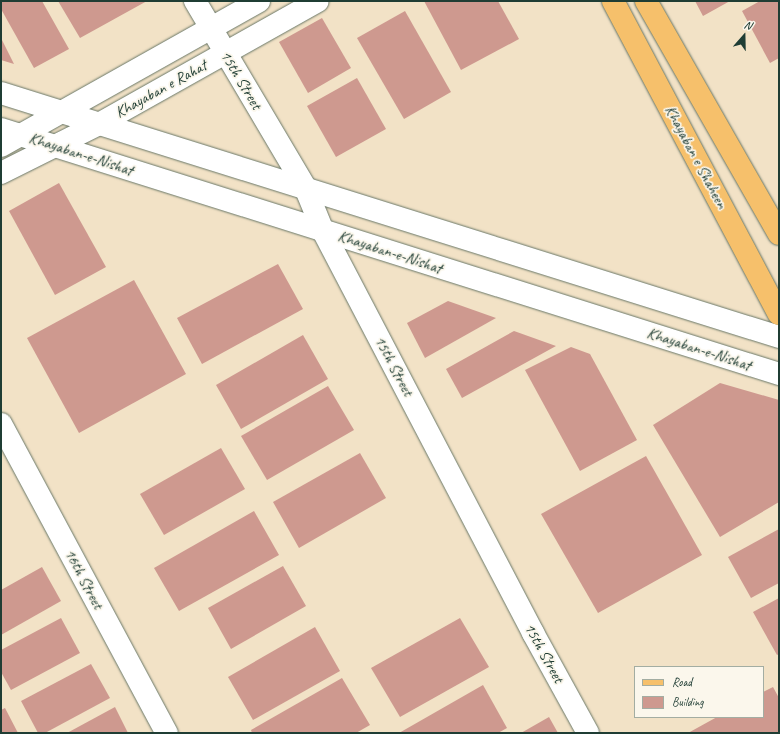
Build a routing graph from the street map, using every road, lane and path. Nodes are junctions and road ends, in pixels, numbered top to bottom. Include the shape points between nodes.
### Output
1 (195, 1) edge
2 (259, 1) edge
3 (318, 1) edge
4 (613, 1) edge
5 (646, 1) edge
6 (210, 29) junction
7 (224, 54) junction
8 (1, 93) edge
9 (62, 113) junction
10 (97, 125) junction
11 (1, 129) edge
12 (23, 136) junction
13 (53, 145) junction
14 (1, 146) edge
15 (1, 173) edge
16 (305, 187) junction
17 (323, 231) junction
18 (779, 234) edge
19 (779, 314) edge
20 (779, 337) edge
21 (779, 374) edge
22 (1, 424) edge
23 (167, 733) edge
24 (588, 733) edge

1 - 6 street, 15th Street
2 - 6 street, Khayaban e Rahat
3 - 7 street, Khayaban e Rahat
4 - 19 main road, Khayaban e Shaheen
5 - 18 main road, Khayaban e Shaheen
6 - 7 street, 15th Street
6 - 9 street, Khayaban e Rahat
7 - 10 street, Khayaban e Rahat
7 - 16 street, 15th Street
8 - 9 street, Khayaban-e-Nishat
9 - 10 street, Khayaban-e-Nishat
9 - 12 street, Khayaban e Rahat
10 - 13 street, Khayaban e Rahat
10 - 16 street, Khayaban-e-Nishat
11 - 12 street, Khayaban-e-Nishat
12 - 13 street, Khayaban-e-Nishat
12 - 14 street, Khayaban e Rahat
13 - 15 street, Khayaban e Rahat
13 - 17 street, Khayaban-e-Nishat
16 - 17 street, 15th Street
16 - 20 street, Khayaban-e-Nishat
17 - 21 street, Khayaban-e-Nishat
17 - 24 street, 15th Street
22 - 23 street, 16th Street

